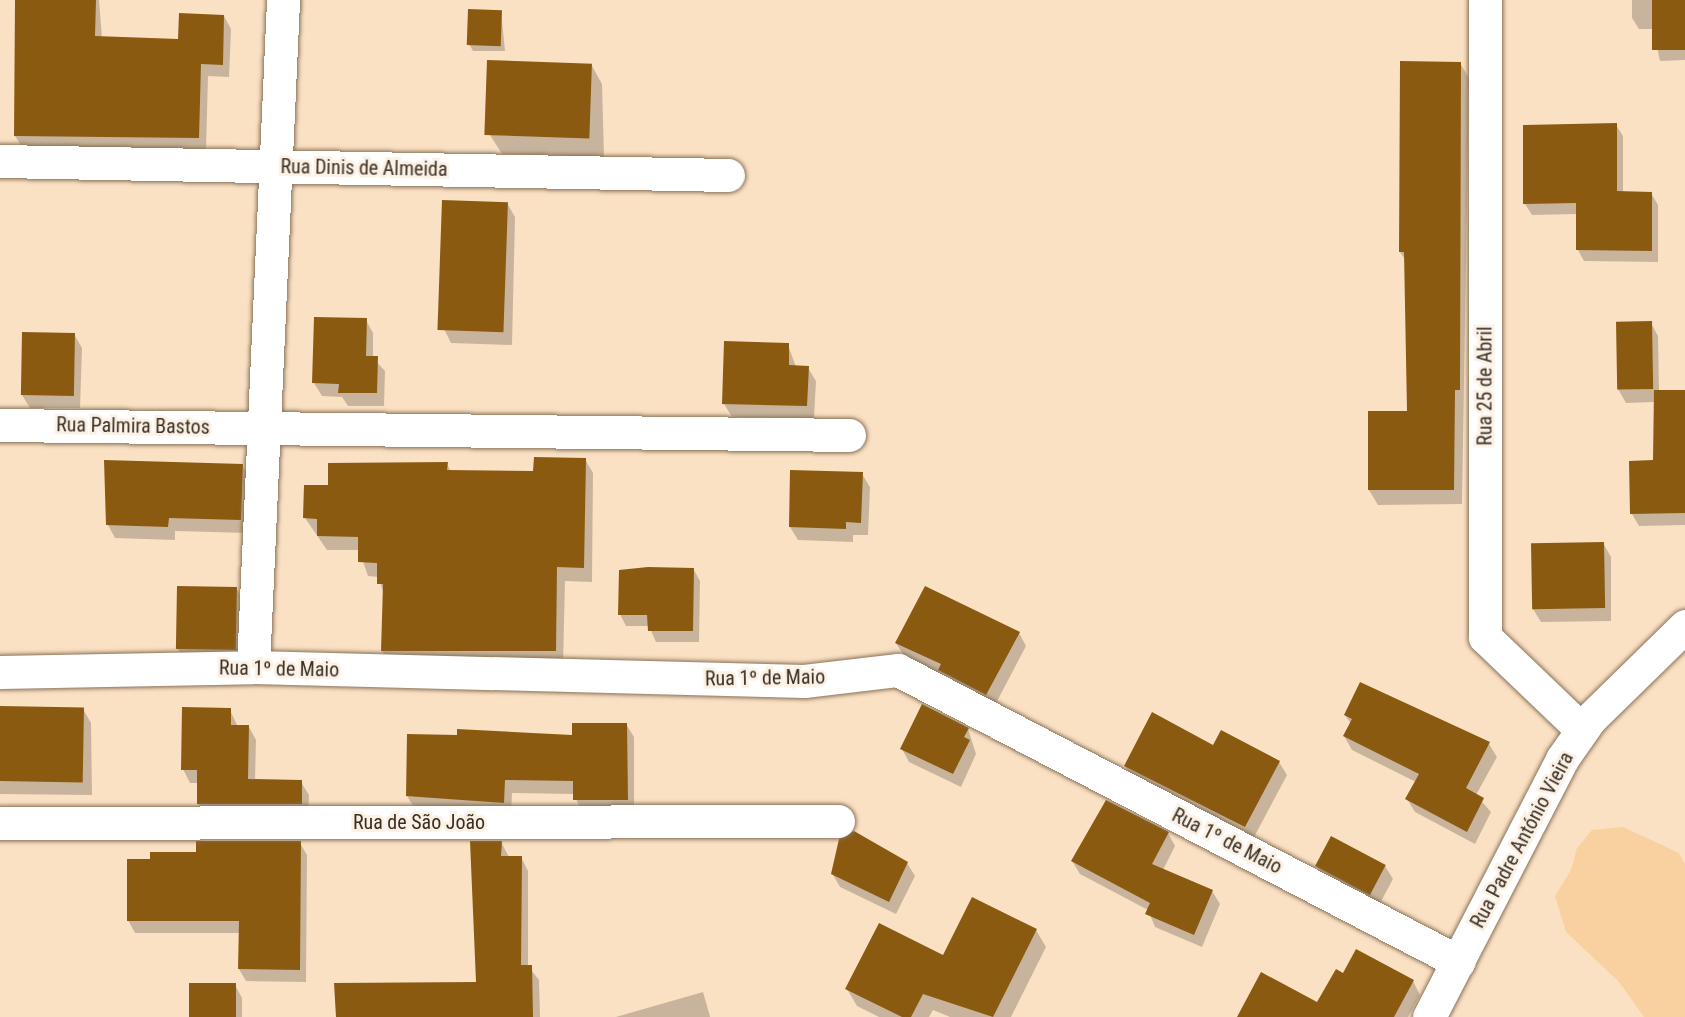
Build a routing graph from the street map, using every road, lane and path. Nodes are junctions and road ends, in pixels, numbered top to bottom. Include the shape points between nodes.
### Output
1 (283, 0) edge
2 (1485, 0) edge
3 (0, 161) edge
4 (277, 166) junction
5 (728, 175) dead end
6 (0, 425) edge
7 (266, 428) junction
8 (849, 435) dead end
9 (1685, 626) edge
10 (253, 667) junction
11 (0, 672) edge
12 (1582, 729) junction
13 (838, 821) dead end
14 (0, 823) edge
15 (1459, 962) junction
16 (1429, 1017) edge

1 - 4 street
2 - 12 street, Rua 25 de Abril via 1485,638
3 - 4 street, Rua Dinis de Almeida
4 - 5 street, Rua Dinis de Almeida
4 - 7 street
6 - 7 street, Rua Palmira Bastos
7 - 8 street, Rua Palmira Bastos
7 - 10 street
9 - 12 street, Rua Padre António Vieira
10 - 11 street, Rua 1º de Maio
10 - 15 street, Rua 1º de Maio via 804,681 898,670
12 - 15 street, Rua Padre António Vieira via 1562,759
13 - 14 street, Rua de São João
15 - 16 street, Rua Padre António Vieira

